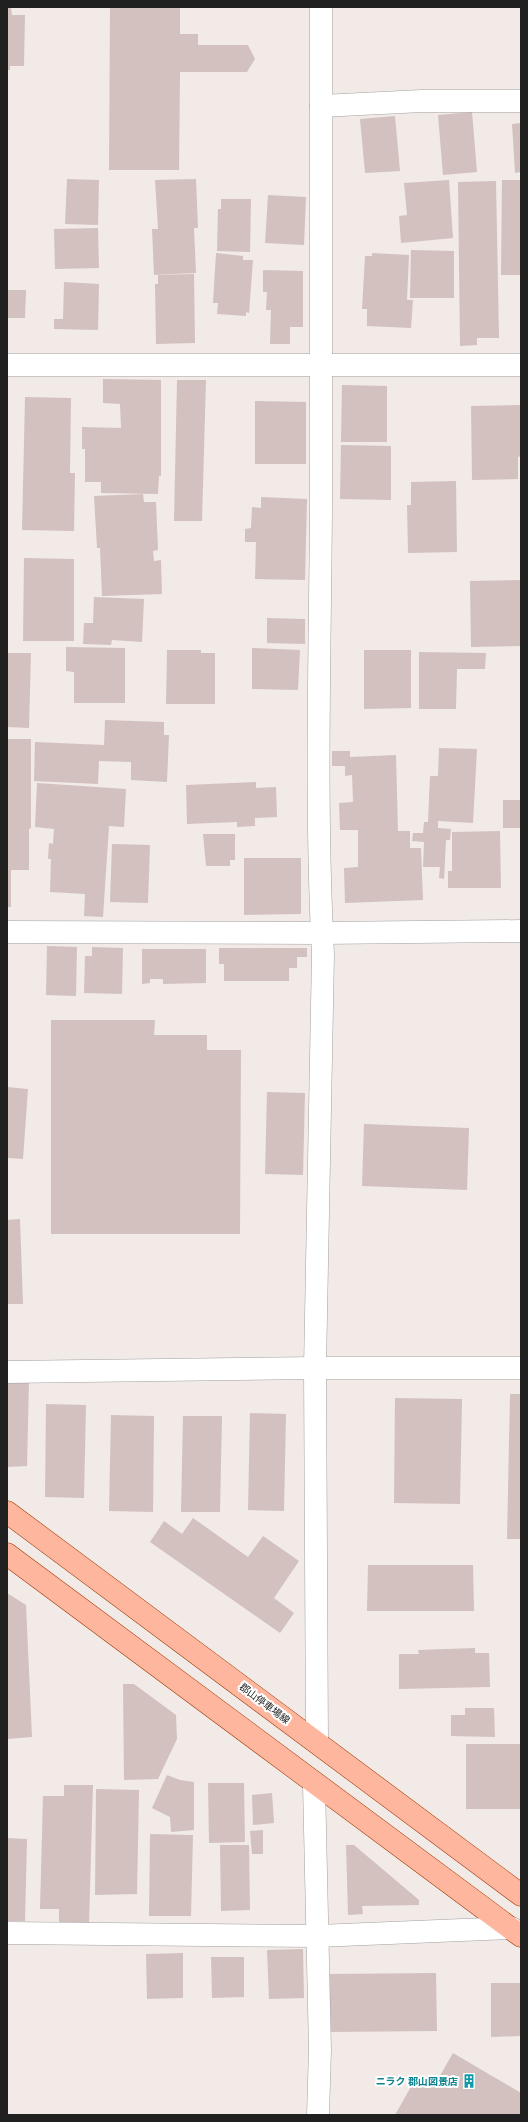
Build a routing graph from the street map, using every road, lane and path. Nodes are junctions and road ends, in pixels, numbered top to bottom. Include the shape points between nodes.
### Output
1 (321, 7) edge
2 (521, 101) edge
3 (321, 106) junction
4 (521, 364) edge
5 (7, 365) edge
6 (322, 366) junction
7 (521, 931) edge
8 (7, 932) edge
9 (322, 933) junction
10 (315, 1368) junction
11 (521, 1368) edge
12 (7, 1372) edge
13 (7, 1512) edge
14 (7, 1554) edge
15 (317, 1742) junction
16 (314, 1784) junction
17 (521, 1895) edge
18 (516, 1932) edge
19 (7, 1933) edge
20 (318, 1936) junction
21 (318, 2115) edge

1 - 3 street
2 - 3 street via 422,101
3 - 6 street
4 - 6 street
5 - 6 street
6 - 9 street via 318,735
7 - 9 street
8 - 9 street
9 - 10 street
10 - 11 street
10 - 12 street
10 - 15 street
13 - 15 main road, 郡山停車場線
14 - 16 main road
15 - 17 main road, 郡山停車場線
16 - 18 main road
16 - 20 street
18 - 20 street
19 - 20 street
20 - 21 street

